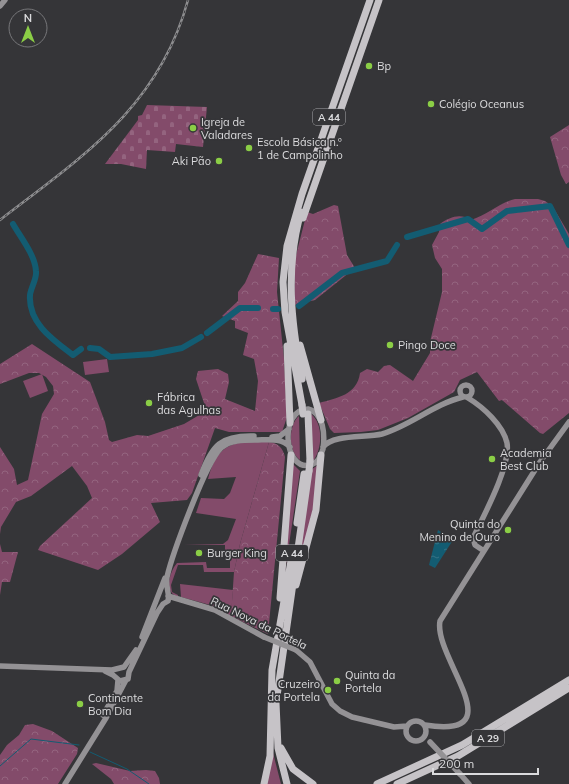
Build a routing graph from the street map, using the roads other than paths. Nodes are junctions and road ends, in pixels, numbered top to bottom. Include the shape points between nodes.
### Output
1 (5, 0) edge
2 (366, 0) edge
3 (370, 0) edge
4 (375, 0) edge
5 (379, 0) edge
6 (0, 6) edge
7 (289, 235) junction
8 (294, 243) junction
9 (288, 313) junction
10 (460, 391) junction
11 (473, 393) junction
12 (466, 398) junction
13 (478, 404) junction
14 (442, 405) junction
15 (321, 420) junction
16 (569, 422) edge
17 (290, 426) junction
18 (323, 430) junction
19 (338, 439) junction
20 (224, 442) junction
21 (323, 447) junction
22 (290, 451) junction
23 (321, 455) junction
24 (307, 471) junction
25 (196, 496) junction
26 (484, 551) junction
27 (168, 572) junction
28 (168, 595) junction
29 (158, 596) junction
30 (178, 600) junction
31 (165, 603) junction
32 (286, 620) junction
33 (277, 636) junction
34 (0, 666) edge
35 (121, 668) junction
36 (105, 671) junction
37 (129, 672) junction
38 (117, 678) junction
39 (126, 680) junction
40 (569, 680) edge
41 (569, 688) edge
42 (425, 725) junction
43 (407, 726) junction
44 (394, 727) junction
45 (434, 727) junction
46 (426, 732) junction
47 (271, 733) junction
48 (406, 734) junction
49 (277, 738) junction
50 (422, 740) junction
51 (430, 742) junction
52 (85, 751) junction
53 (65, 784) edge
54 (264, 784) edge
55 (283, 784) edge
56 (287, 784) edge
57 (313, 784) edge
58 (377, 784) edge
59 (397, 784) edge
60 (469, 784) edge

1 - 6 main road
2 - 7 highway via 298,193
3 - 7 highway, A 44
4 - 8 highway, A 44 via 306,198
5 - 8 highway
7 - 9 highway, A 44 via 283,274
8 - 9 highway, A 44
9 - 15 highway
9 - 17 highway
9 - 24 highway, A 44 via 304,404
10 - 11 main road via 462,386 468,385
10 - 12 main road
10 - 14 main road
11 - 12 main road
11 - 13 main road
12 - 13 main road
12 - 14 main road
13 - 26 main road via 504,435 507,444 507,457 498,484 473,538 475,545
14 - 19 main road via 389,432
15 - 17 main road via 314,412 305,409 294,414
15 - 18 main road
16 - 26 main road via 540,462
17 - 20 main road via 280,436 242,436
17 - 22 main road
18 - 19 main road
18 - 21 main road
19 - 21 main road via 329,441
20 - 22 main road via 277,440 285,443
20 - 25 main road via 211,461
20 - 25 main road via 206,462
21 - 23 main road
22 - 23 main road via 300,465 315,464
22 - 33 highway
23 - 32 highway via 316,510
24 - 32 highway, A 44
24 - 33 highway, A 44
25 - 27 main road
26 - 45 main road via 444,613 439,628 440,637 468,703 468,716 463,723
27 - 28 main road
27 - 29 main road
28 - 29 main road via 162,592
28 - 30 main road, Rua Nova da Portela
28 - 31 main road
29 - 31 main road via 158,602
29 - 35 main road via 134,656
30 - 31 main road, Rua Nova da Portela
30 - 44 main road, Rua Nova da Portela, bridge via 215,610 264,637 296,650 310,662 328,699 340,712
31 - 37 main road via 156,613
32 - 49 highway, A 44 via 276,703
33 - 47 highway, A 44 via 271,686
34 - 36 main road
35 - 36 main road
35 - 37 main road
35 - 38 main road via 115,671
36 - 38 main road
37 - 39 main road
38 - 39 main road
38 - 52 main road via 117,691
39 - 52 main road
40 - 58 highway, A 29 via 462,746
41 - 59 highway, A 29 via 458,756
42 - 43 main road, Rua Nova da Portela via 416,721
42 - 45 main road
42 - 46 main road
43 - 44 main road, Rua Nova da Portela
43 - 48 main road
44 - 48 main road, Rua Nova da Portela
45 - 46 main road
46 - 50 main road
46 - 51 main road
47 - 54 highway, A 44 via 269,765
47 - 55 highway
48 - 50 main road, Rua Nova da Portela via 412,741
49 - 56 highway, A 44
49 - 57 highway, A 44 via 289,764 302,778
50 - 51 main road
51 - 60 main road, bridge
52 - 53 main road

